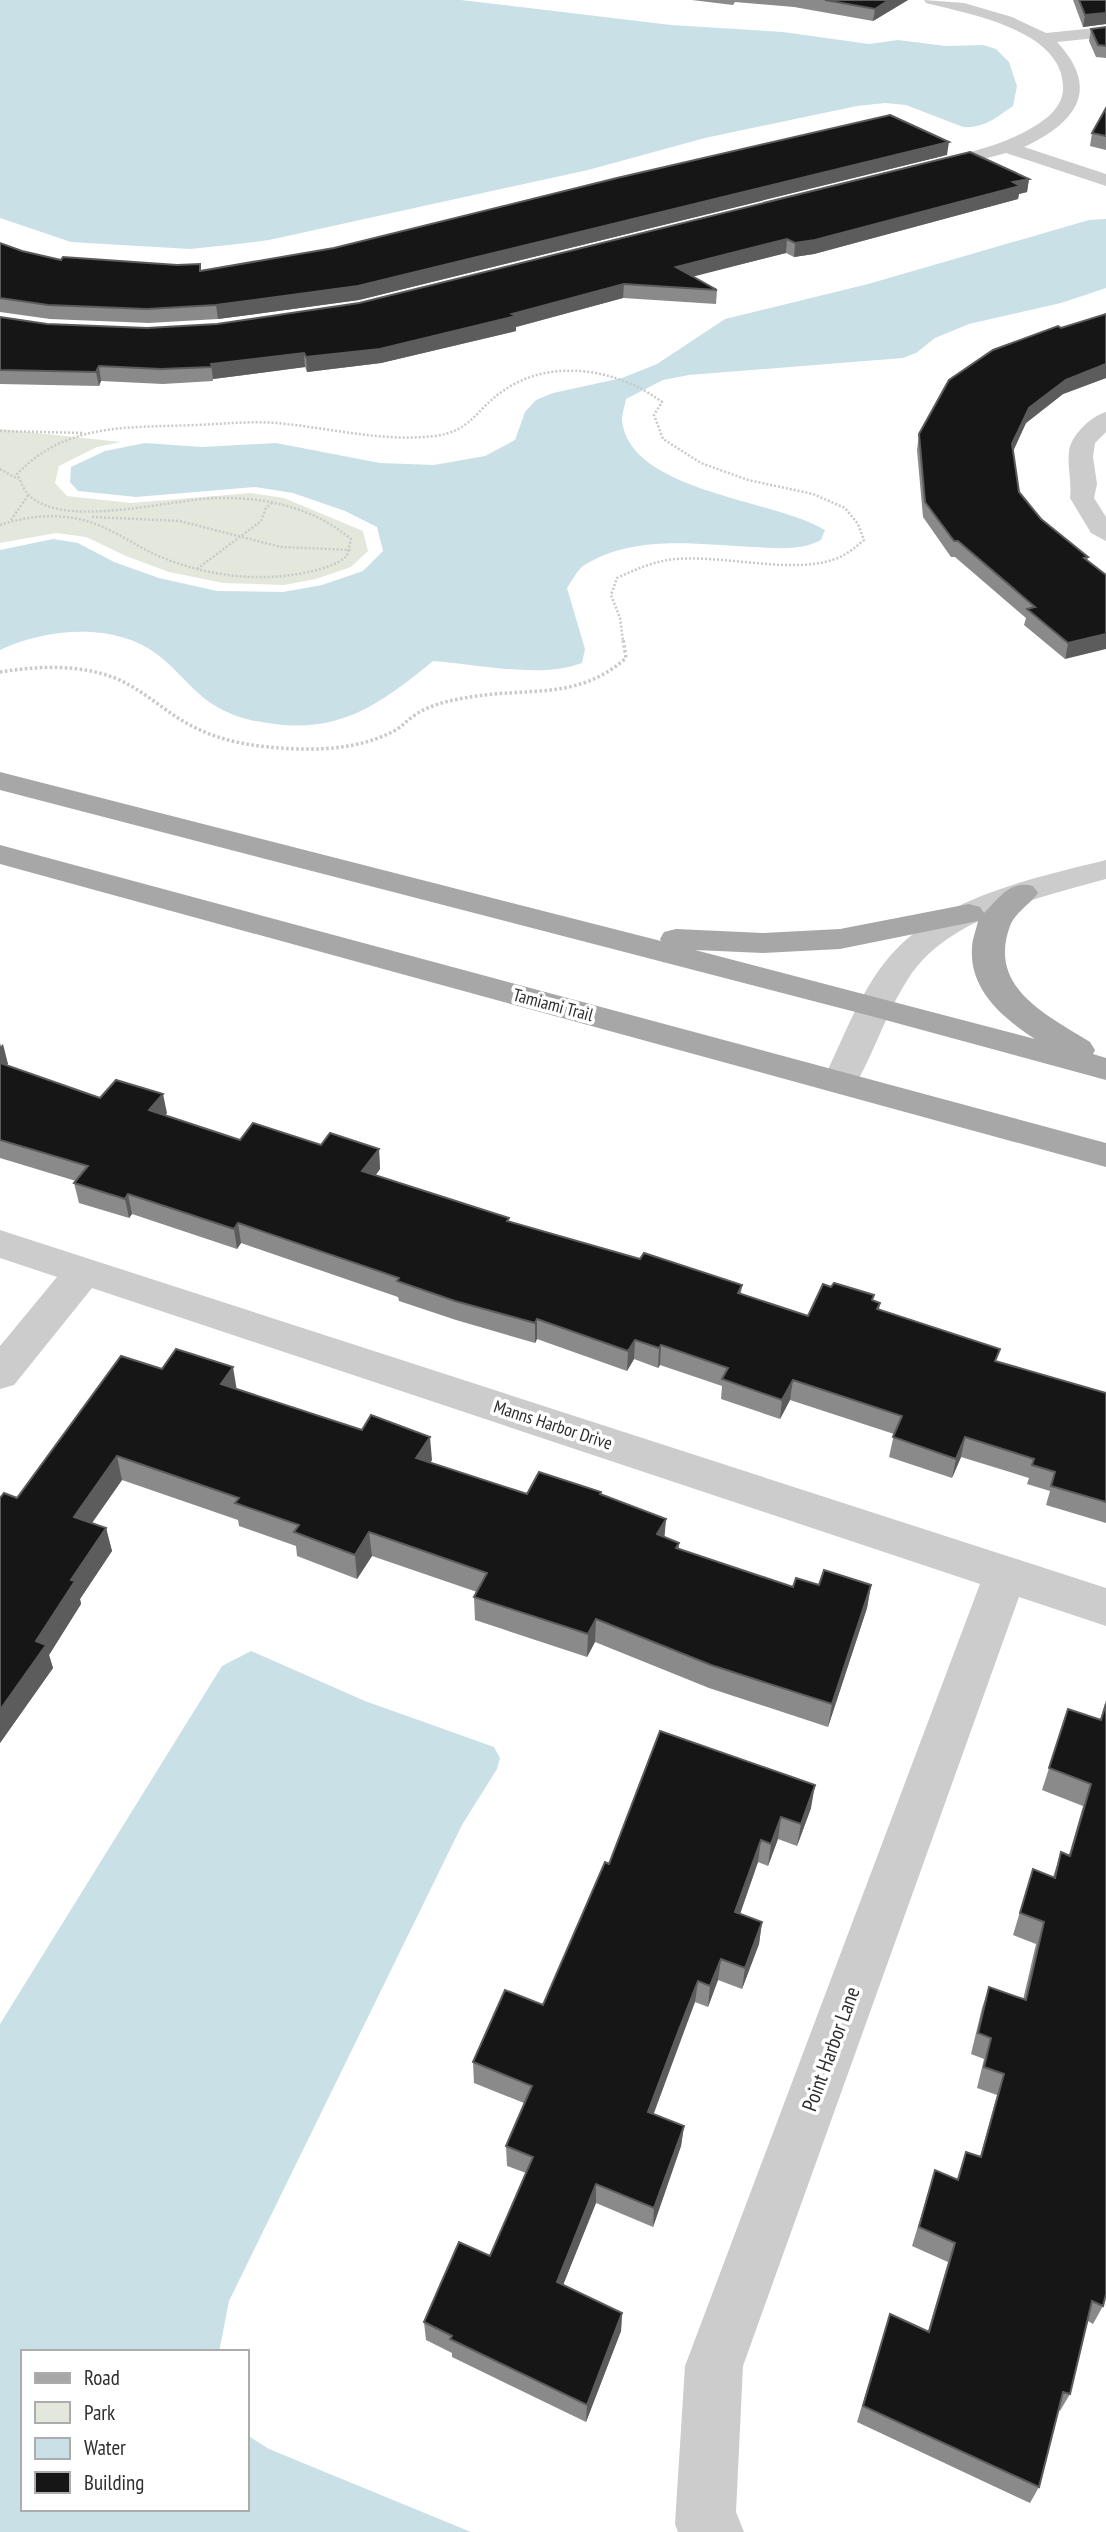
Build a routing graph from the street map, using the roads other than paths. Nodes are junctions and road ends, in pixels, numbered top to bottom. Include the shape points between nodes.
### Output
1 (932, 0) edge
2 (1106, 32) edge
3 (1042, 38) junction
4 (1006, 147) junction
5 (913, 171) edge
6 (1106, 180) edge
7 (1106, 419) edge
8 (1096, 483) edge
9 (1106, 533) edge
10 (0, 781) edge
11 (0, 854) edge
12 (1106, 869) edge
13 (1022, 893) junction
14 (969, 914) junction
15 (599, 936) junction
16 (876, 1007) junction
17 (1106, 1069) edge
18 (840, 1082) junction
19 (1106, 1154) edge
20 (0, 1244) edge
21 (84, 1271) junction
22 (0, 1374) edge
23 (1006, 1573) junction
24 (1106, 1607) edge
25 (715, 2532) edge

1 - 3 street via 989,15
2 - 3 street
3 - 4 street via 1072,74 1074,91 1064,110 1043,128
4 - 5 street
4 - 6 street
7 - 8 street via 1080,444 1079,462
8 - 9 street via 1082,498
10 - 15 main road
11 - 18 main road, Tamiami Trail
12 - 13 street
13 - 14 street
13 - 17 main road via 995,920 988,949 995,984 1019,1013
14 - 15 main road via 840,939 763,943
14 - 16 street via 902,962
15 - 16 main road
16 - 17 main road
16 - 18 street
18 - 19 main road, Tamiami Trail
20 - 21 street, Manns Harbor Drive
21 - 22 street
21 - 23 street, Manns Harbor Drive
23 - 24 street, Manns Harbor Drive
23 - 25 street, Point Harbor Lane via 714,2366 705,2524

